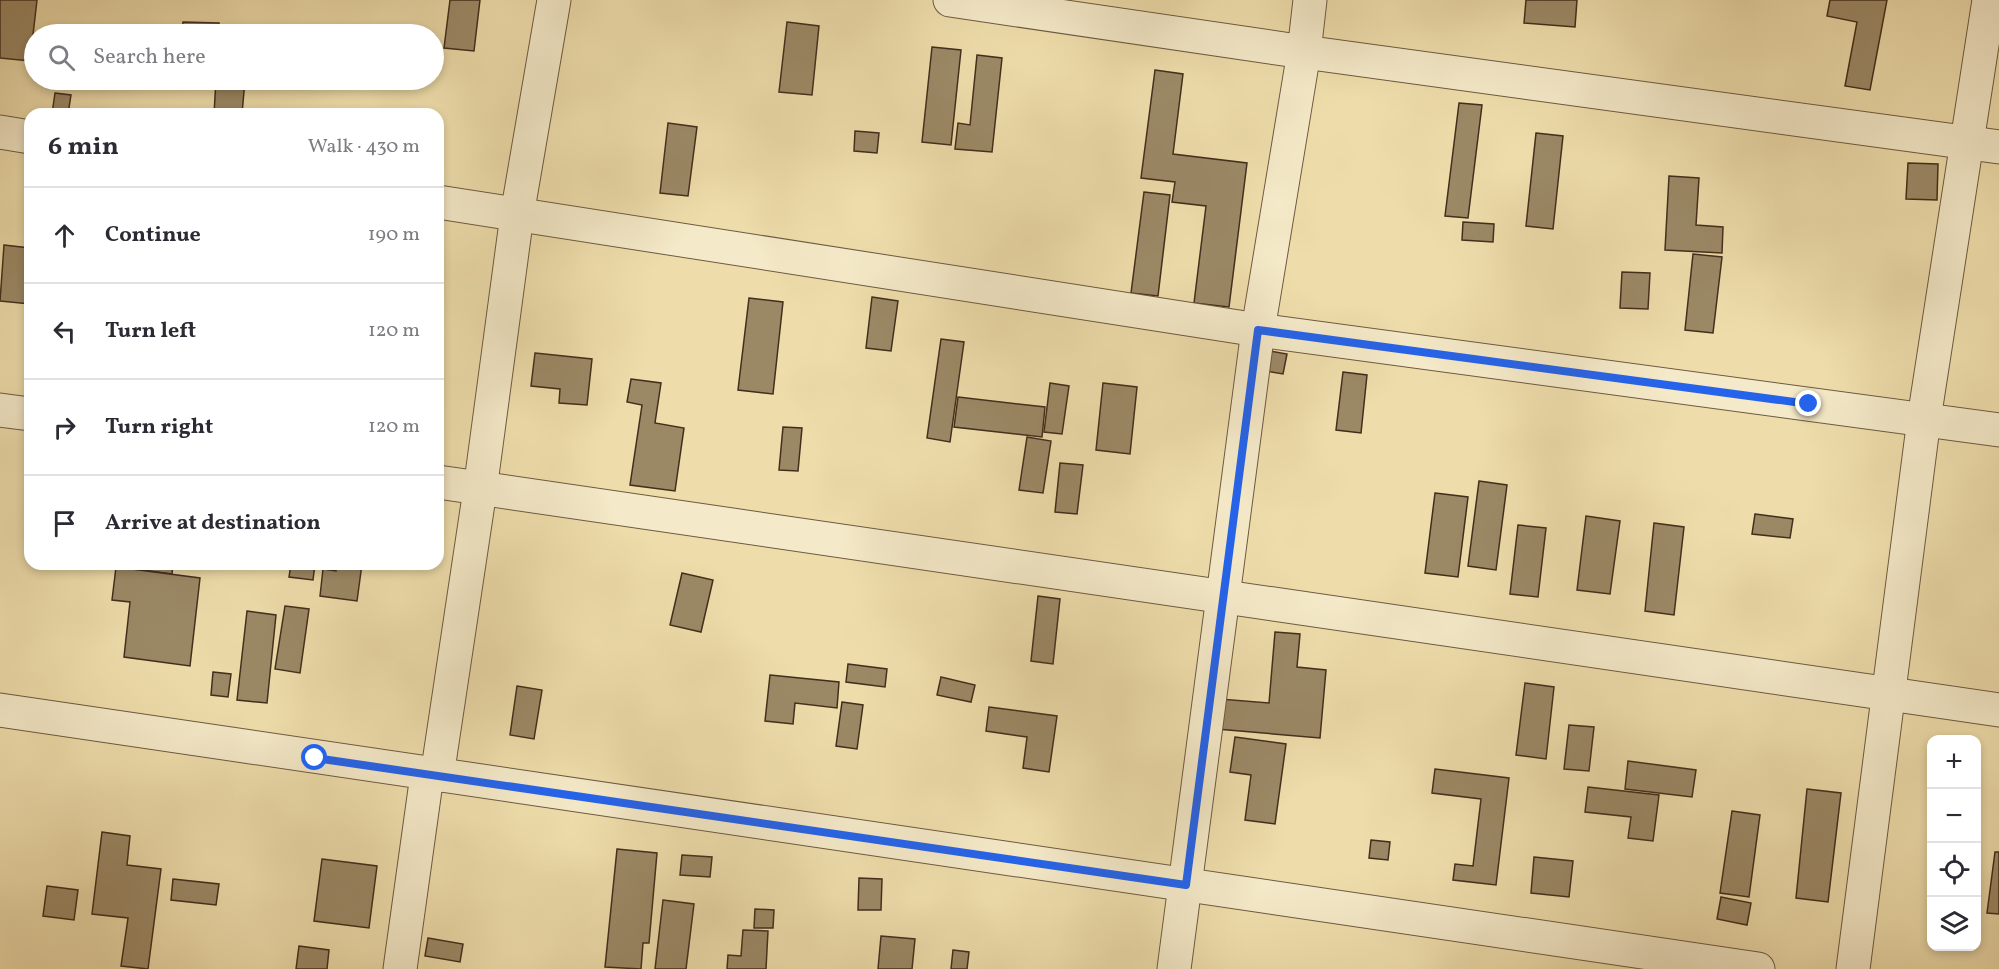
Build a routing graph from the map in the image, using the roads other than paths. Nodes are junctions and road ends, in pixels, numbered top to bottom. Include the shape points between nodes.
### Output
1 (554, 0) edge
2 (950, 0) edge
3 (1310, 0) edge
4 (1989, 0) edge
5 (1304, 52) junction
6 (0, 132) edge
7 (24, 136) edge
8 (1967, 143) junction
9 (1999, 147) edge
10 (444, 203) edge
11 (517, 215) junction
12 (1258, 330) junction
13 (0, 410) edge
14 (24, 413) edge
15 (1924, 419) junction
16 (1999, 429) edge
17 (444, 483) edge
18 (480, 490) junction
19 (1224, 598) junction
20 (1890, 695) junction
21 (0, 710) edge
22 (1999, 710) edge
23 (432, 775) junction
24 (1186, 885) junction
25 (400, 969) edge
26 (1174, 969) edge
27 (1758, 969) edge
28 (1853, 969) edge

1 - 11 street
2 - 5 street
3 - 5 street
4 - 8 street
5 - 8 street
5 - 12 street
6 - 7 street
8 - 9 street
8 - 15 street
10 - 11 street
11 - 12 street
11 - 18 street
12 - 15 street
12 - 19 street
13 - 14 street
15 - 16 street
15 - 20 street
17 - 18 street
18 - 19 street
18 - 23 street
19 - 20 street
19 - 24 street
20 - 22 street
20 - 28 street
21 - 23 street
23 - 24 street
23 - 25 street
24 - 26 street
24 - 27 street

